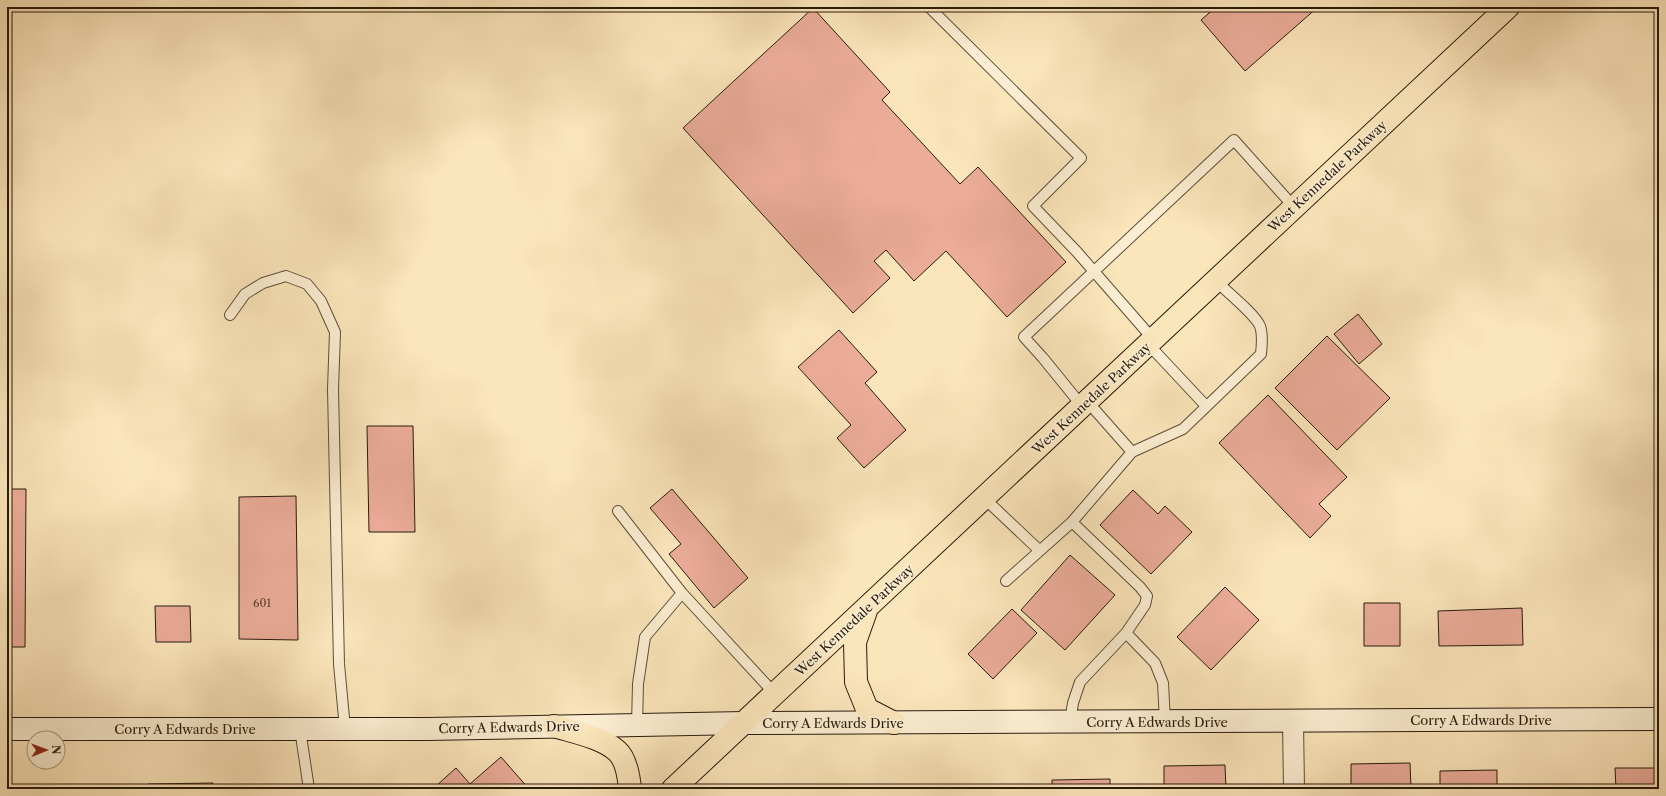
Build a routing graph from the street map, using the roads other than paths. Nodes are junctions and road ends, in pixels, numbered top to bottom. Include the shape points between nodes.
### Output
1 (929, 7) edge
2 (1500, 9) edge
3 (1294, 207) junction
4 (1094, 272) junction
5 (1216, 281) junction
6 (230, 315) dead end
7 (1150, 342) junction
8 (1085, 404) junction
9 (1206, 406) junction
10 (1132, 452) junction
11 (984, 498) junction
12 (618, 511) dead end
13 (1072, 522) junction
14 (1039, 550) junction
15 (1006, 581) dead end
16 (682, 593) junction
17 (868, 607) junction
18 (1126, 633) junction
19 (775, 694) junction
20 (1659, 719) edge
21 (1070, 722) junction
22 (1165, 722) junction
23 (1293, 722) junction
24 (744, 723) junction
25 (894, 723) junction
26 (638, 725) junction
27 (554, 726) junction
28 (7, 729) edge
29 (300, 729) junction
30 (345, 729) junction
31 (309, 789) edge
32 (630, 789) edge
33 (673, 789) edge
34 (1294, 789) edge

1 - 4 lane via 1081,158 1033,206
2 - 3 main road, West Kennedale Parkway
3 - 4 lane via 1234,140
3 - 5 main road, West Kennedale Parkway
4 - 7 lane
4 - 8 lane via 1024,338
5 - 7 main road, West Kennedale Parkway
5 - 9 lane via 1260,326 1261,354
6 - 30 lane via 246,294 263,283 286,276 307,284 312,289 321,301 335,332 333,389 338,640
7 - 8 main road, West Kennedale Parkway
7 - 9 lane
8 - 10 lane
8 - 11 main road, West Kennedale Parkway
9 - 10 lane via 1183,429
10 - 13 lane
11 - 14 lane
11 - 17 main road, West Kennedale Parkway
12 - 16 lane
13 - 14 lane
13 - 18 lane via 1147,596 1145,605
14 - 15 lane
16 - 19 lane
16 - 26 lane via 645,637 638,684
17 - 19 main road, West Kennedale Parkway
17 - 25 main road via 856,642 856,682 867,709
18 - 21 lane via 1080,682
18 - 22 lane via 1155,663 1162,683
19 - 24 main road, West Kennedale Parkway
20 - 23 street, Corry A Edwards Drive
21 - 22 street, Corry A Edwards Drive
21 - 25 street, Corry A Edwards Drive
22 - 23 street, Corry A Edwards Drive
23 - 34 street
24 - 25 street, Corry A Edwards Drive
24 - 26 street, Corry A Edwards Drive
24 - 33 main road, West Kennedale Parkway
26 - 27 street, Corry A Edwards Drive
27 - 30 street, Corry A Edwards Drive
27 - 32 main road via 593,736 618,752 629,774
28 - 29 street, Corry A Edwards Drive
29 - 30 street, Corry A Edwards Drive
29 - 31 lane

